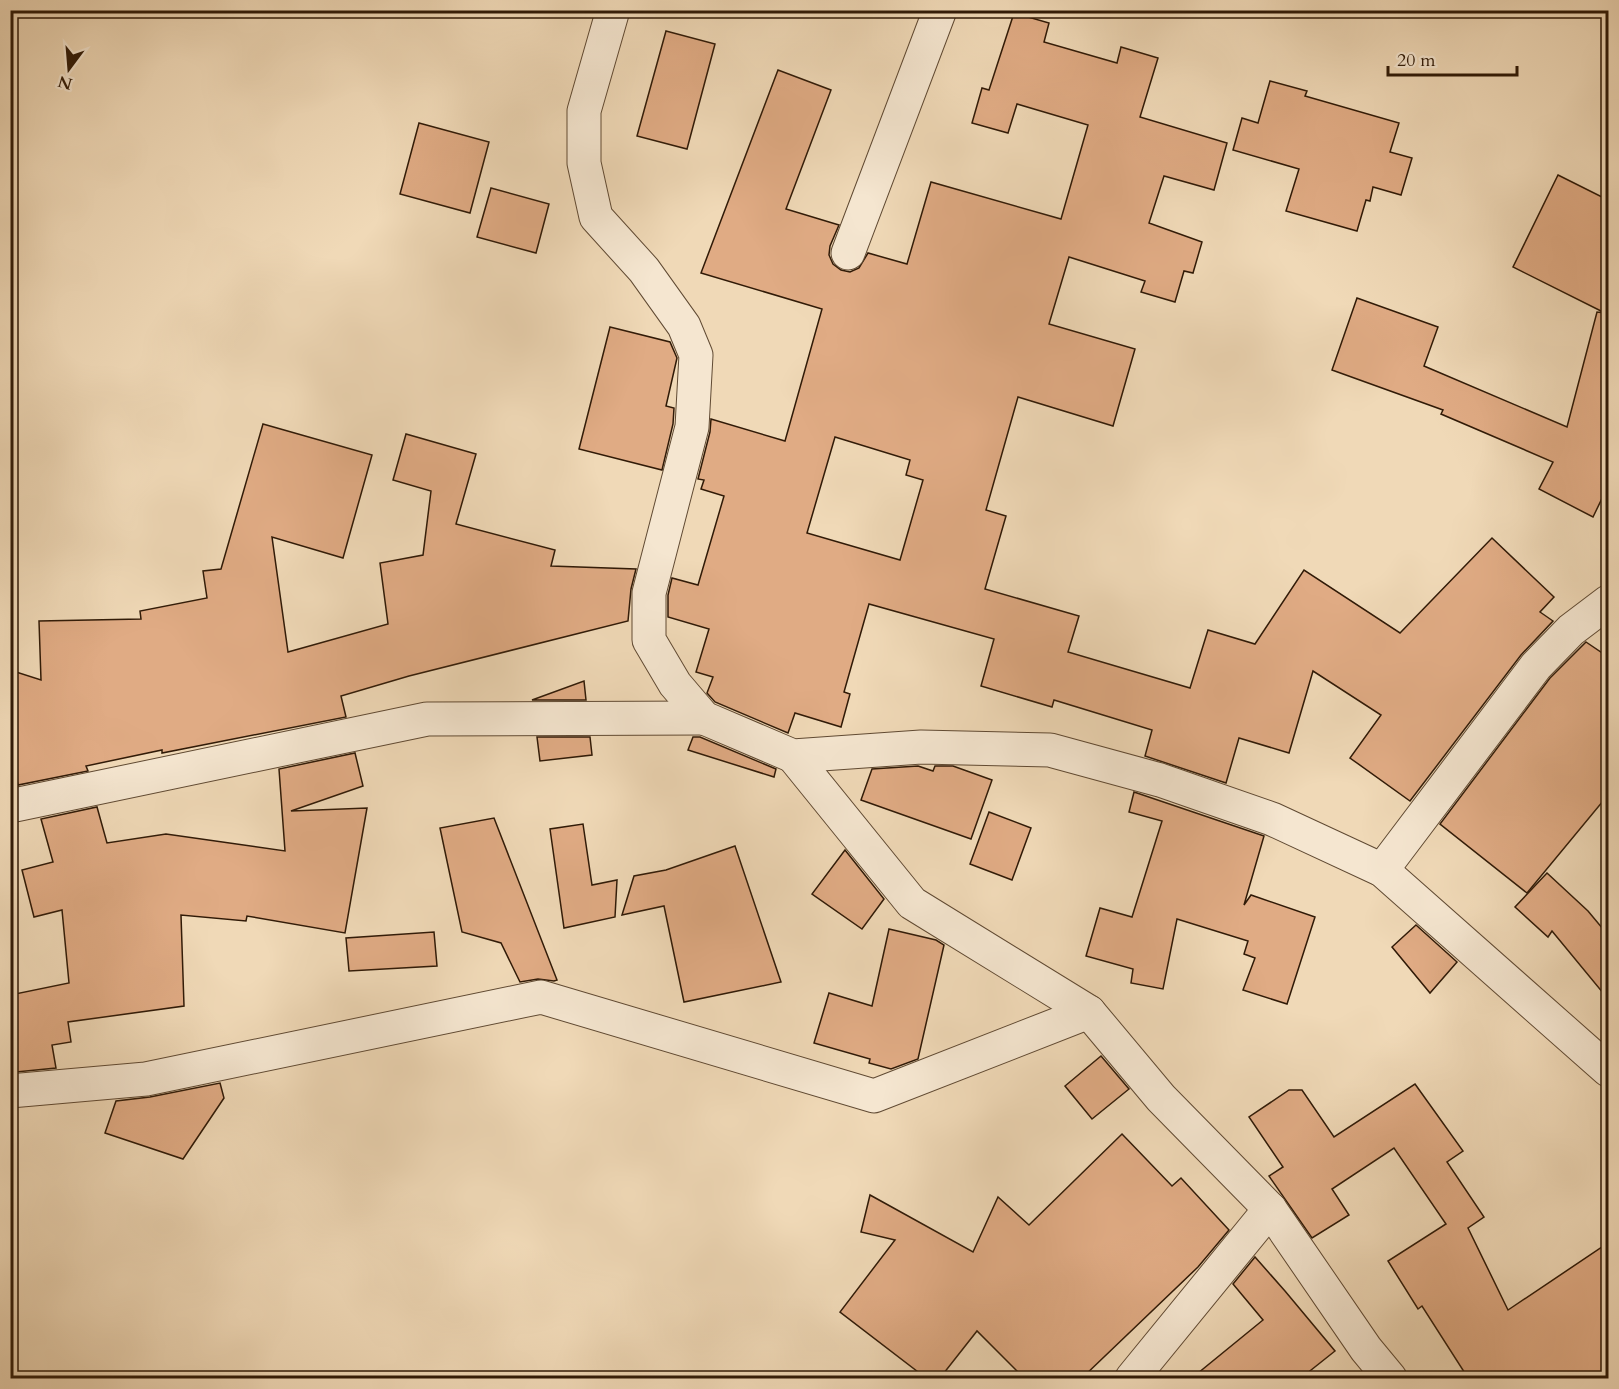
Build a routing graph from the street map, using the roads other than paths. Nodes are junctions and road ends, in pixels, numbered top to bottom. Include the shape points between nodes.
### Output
1 (614, 10) edge
2 (940, 10) edge
3 (848, 253) dead end
4 (1608, 602) edge
5 (704, 718) junction
6 (793, 756) junction
7 (10, 806) edge
8 (1383, 870) junction
9 (1089, 1012) junction
10 (1608, 1070) edge
11 (10, 1091) edge
12 (1270, 1209) junction
13 (1132, 1378) edge
14 (1390, 1378) edge

1 - 5 street via 584,111 584,163 596,217 644,270 684,326 696,356 692,427 650,593 649,640 675,684
2 - 3 street
4 - 8 street via 1571,630 1536,666
5 - 6 street
5 - 7 street via 427,719
6 - 8 street via 921,747 1050,750 1160,780 1272,819
6 - 9 street via 912,903
8 - 10 street
9 - 11 street via 874,1096 541,997 146,1079
9 - 12 street via 1161,1098
12 - 13 street
12 - 14 street

